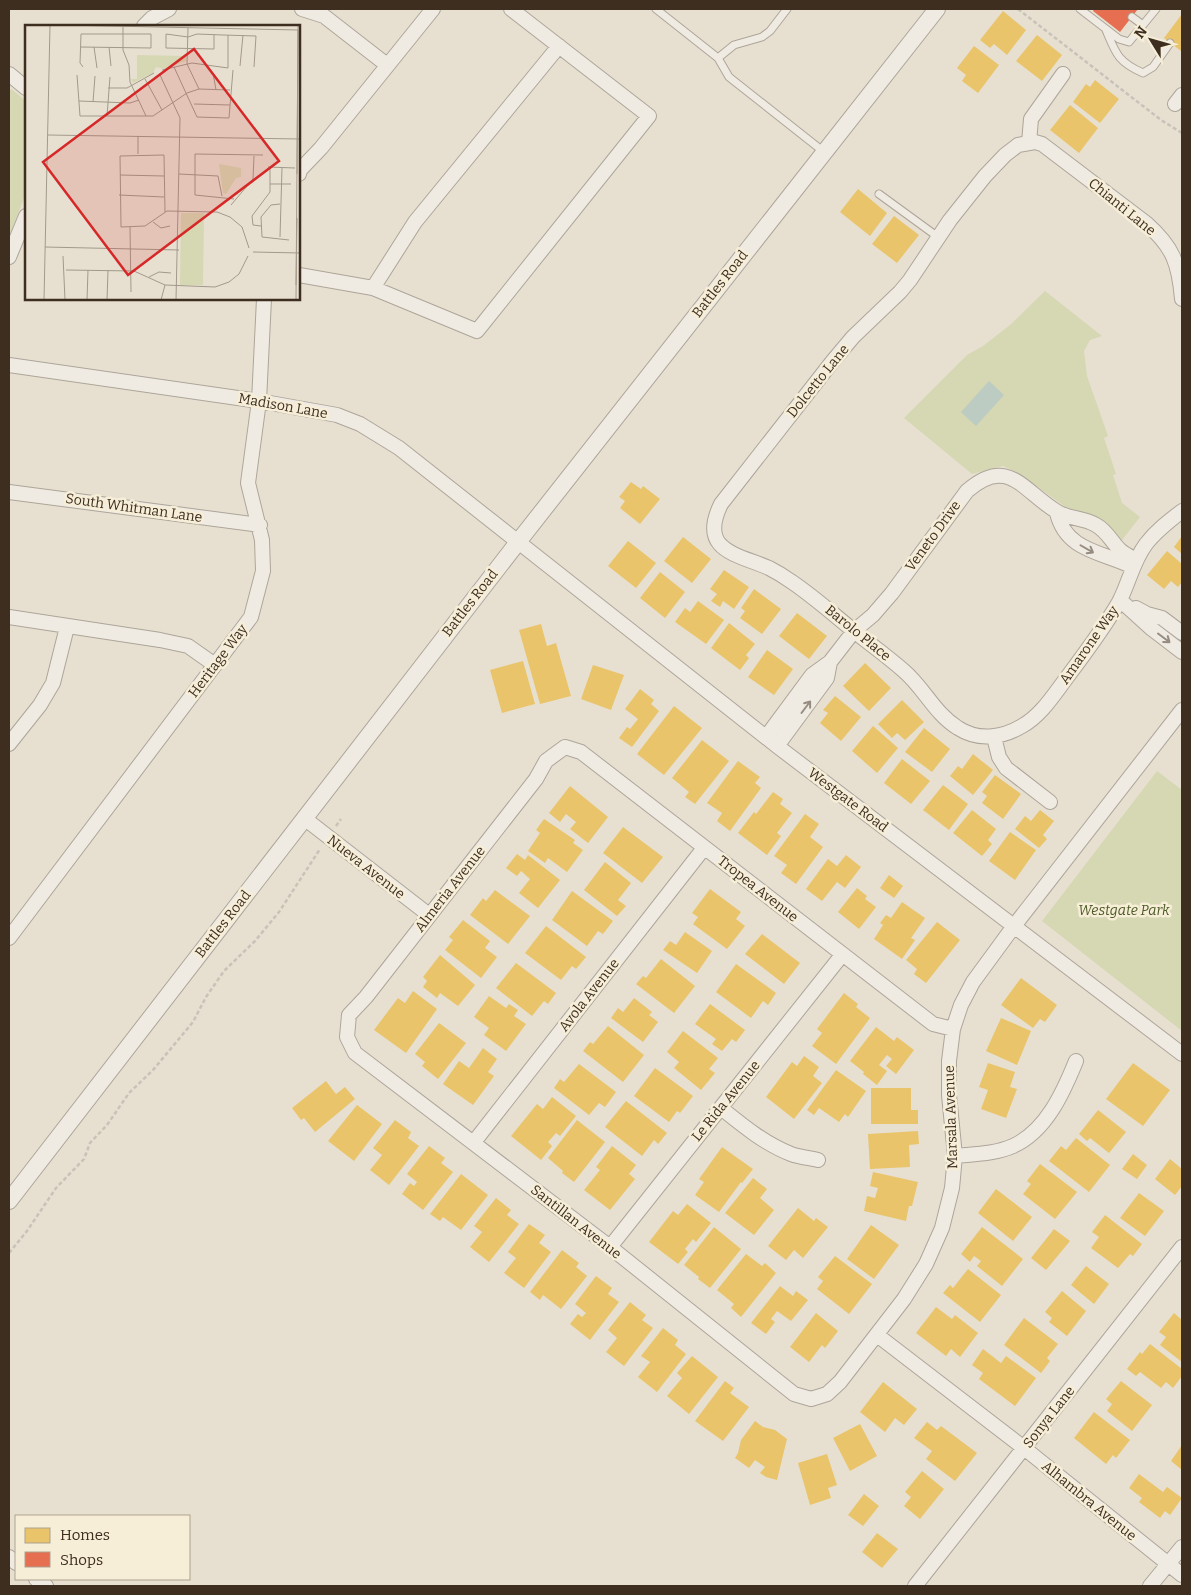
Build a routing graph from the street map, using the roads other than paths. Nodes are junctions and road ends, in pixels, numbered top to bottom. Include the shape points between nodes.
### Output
1 (169, 9) edge
2 (302, 9) edge
3 (433, 9) edge
4 (511, 9) edge
5 (656, 9) edge
6 (787, 9) edge
7 (937, 9) edge
8 (1080, 9) edge
9 (1156, 9) edge
10 (1132, 17) dead end
11 (145, 25) edge
12 (1143, 25) junction
13 (1106, 29) junction
14 (1170, 43) dead end
15 (559, 46) junction
16 (718, 58) junction
17 (388, 65) junction
18 (9, 74) edge
19 (1063, 74) dead end
20 (25, 87) edge
21 (1029, 143) junction
22 (824, 152) junction
23 (300, 170) edge
24 (880, 194) dead end
25 (25, 223) edge
26 (938, 237) junction
27 (9, 257) edge
28 (300, 275) edge
29 (373, 288) junction
30 (1182, 299) edge
31 (264, 300) edge
32 (9, 365) edge
33 (259, 401) junction
34 (9, 492) edge
35 (1182, 511) edge
36 (1057, 513) junction
37 (260, 525) junction
38 (714, 534) joint
39 (518, 542) junction
40 (1135, 563) junction
41 (1120, 600) junction
42 (9, 617) edge
43 (67, 627) junction
44 (854, 631) junction
45 (1182, 633) edge
46 (1182, 652) edge
47 (215, 665) junction
48 (1182, 710) edge
49 (994, 737) junction
50 (771, 741) junction
51 (9, 744) edge
52 (564, 747) joint
53 (1050, 802) dead end
54 (304, 818) junction
55 (704, 848) junction
56 (429, 915) junction
57 (1014, 926) junction
58 (11, 929) edge
59 (842, 955) junction
60 (953, 1029) junction
61 (347, 1038) joint
62 (1182, 1054) edge
63 (1076, 1061) dead end
64 (720, 1108) junction
65 (474, 1142) junction
66 (955, 1156) junction
67 (818, 1160) dead end
68 (9, 1202) edge
69 (610, 1247) junction
70 (1182, 1247) edge
71 (877, 1335) junction
72 (811, 1399) joint
73 (1024, 1448) junction
74 (1182, 1547) edge
75 (1168, 1564) junction
76 (1182, 1575) edge
77 (915, 1586) edge
78 (1150, 1586) edge

1 - 11 street
2 - 17 street via 324,16
3 - 17 street
4 - 15 street
5 - 16 lane
6 - 16 lane via 762,37 734,46
7 - 22 street, Battles Road
8 - 13 lane
9 - 12 lane
10 - 12 lane
12 - 13 lane via 1129,42
13 - 14 lane via 1120,58 1129,67 1143,73 1154,67
15 - 29 street via 414,222
15 - 29 street via 650,116 477,331
16 - 22 lane via 729,77
17 - 23 street via 322,148
18 - 20 street
19 - 21 street via 1032,119
21 - 26 street, Dolcetto Lane via 1018,145 1004,155
21 - 30 street, Chianti Lane via 1042,144 1157,234 1177,263
22 - 39 street, Battles Road
24 - 26 lane
25 - 27 street
26 - 38 street, Dolcetto Lane via 900,292 853,337 721,504 713,526
28 - 29 street
31 - 33 street, Heritage Way
32 - 33 street, Madison Lane
33 - 37 street, Heritage Way via 248,483
33 - 39 street, Madison Lane via 337,415 360,424 399,448
34 - 37 street, South Whitman Lane
35 - 40 street, Amarone Way via 1156,532
36 - 40 street, Veneto Drive via 1097,525
36 -> 40 street, Veneto Drive via 1064,530 1084,548 1104,557
36 - 44 street, Veneto Drive via 1010,478 999,475 978,481 967,491 892,593
37 - 47 street, Heritage Way via 263,570 251,617
38 - 44 street, Barolo Place via 722,547 789,580
39 - 50 street, Westgate Road
39 - 54 street, Battles Road
40 - 41 street, Amarone Way
41 - 45 street via 1162,618
41 -> 46 street
41 - 49 street, Amarone Way via 1042,709 1024,726
42 - 43 street
43 - 47 street via 188,646
43 - 51 street via 53,684
44 - 49 street, Barolo Place via 905,672 953,725 977,736
44 - 50 street, Veneto Drive via 830,662 812,675
47 - 58 street, Heritage Way
48 - 57 street, Marsala Avenue
49 - 53 street via 999,757 1006,768
50 - 57 street, Westgate Road
52 - 55 street, Tropea Avenue via 581,752
52 - 56 street, Almeria Avenue via 546,761 536,779
54 - 56 street, Nueva Avenue
54 - 68 street, Battles Road
55 - 59 street, Tropea Avenue
55 - 65 street, Avola Avenue
56 - 61 street, Almeria Avenue via 349,1015
57 - 60 street, Marsala Avenue via 974,982
57 - 62 street, Westgate Road
59 - 60 street, Tropea Avenue via 933,1024
59 - 64 street, Le Rida Avenue
60 - 66 street, Marsala Avenue via 949,1087
61 - 65 street, Santillan Avenue via 355,1053
63 - 66 street via 1064,1091 1039,1128 1013,1146 984,1154
64 - 67 street via 770,1144 791,1154
64 - 69 street, Le Rida Avenue
65 - 69 street, Santillan Avenue
66 - 71 street, Marsala Avenue via 952,1188 942,1228 904,1299
69 - 72 street, Santillan Avenue via 794,1394
70 - 73 street, Sonya Lane
71 - 72 street, Marsala Avenue via 840,1382 827,1394
71 - 73 street, Alhambra Avenue
73 - 75 street, Alhambra Avenue
73 - 77 street, Sonya Lane
74 - 75 street
75 - 76 street, Alhambra Avenue
75 - 78 street

